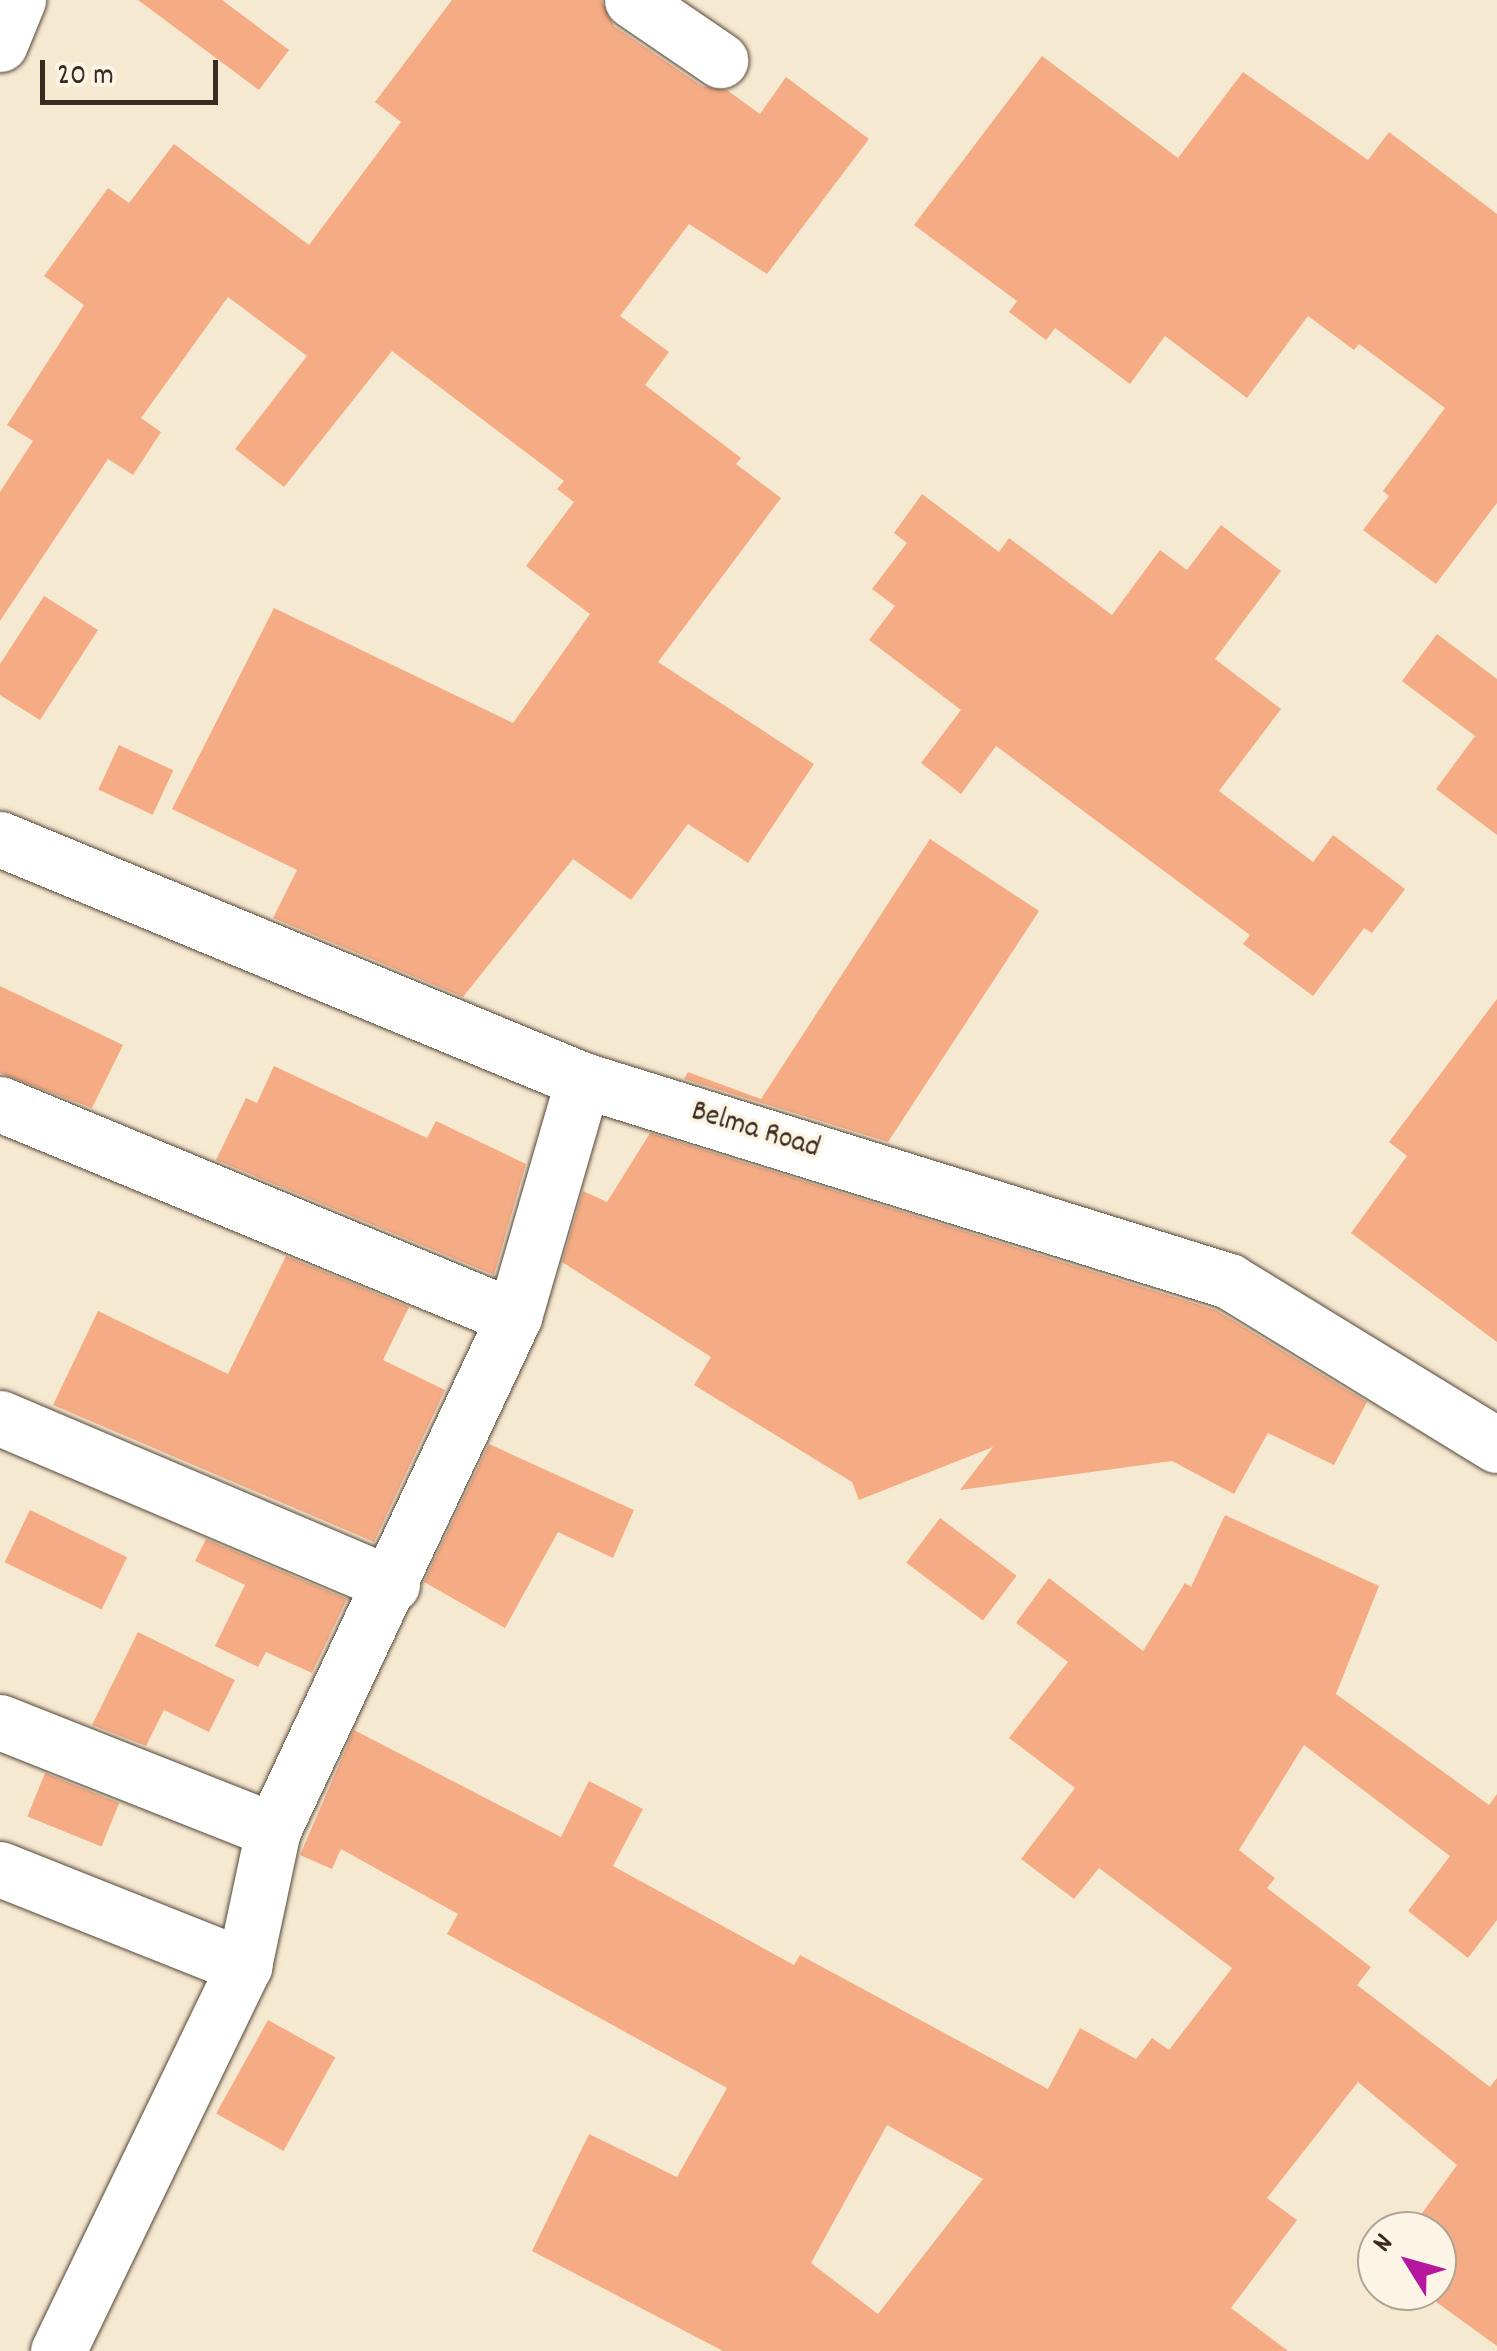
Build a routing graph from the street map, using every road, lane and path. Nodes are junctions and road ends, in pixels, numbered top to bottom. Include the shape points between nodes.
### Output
1 (18, 0) edge
2 (632, 0) edge
3 (0, 44) edge
4 (720, 60) dead end
5 (0, 838) edge
6 (584, 1080) junction
7 (0, 1104) edge
8 (514, 1317) junction
9 (0, 1418) edge
10 (1497, 1445) edge
11 (392, 1584) junction
12 (0, 1722) edge
13 (273, 1830) junction
14 (0, 1870) edge
15 (244, 1966) junction
16 (58, 2351) edge

1 - 3 street
2 - 4 street
5 - 6 street, Belma Road
6 - 8 street
6 - 10 street, Belma Road via 1229,1281
7 - 8 street
8 - 11 street
9 - 11 street
11 - 13 street
12 - 13 street
13 - 15 street
14 - 15 street
15 - 16 street

